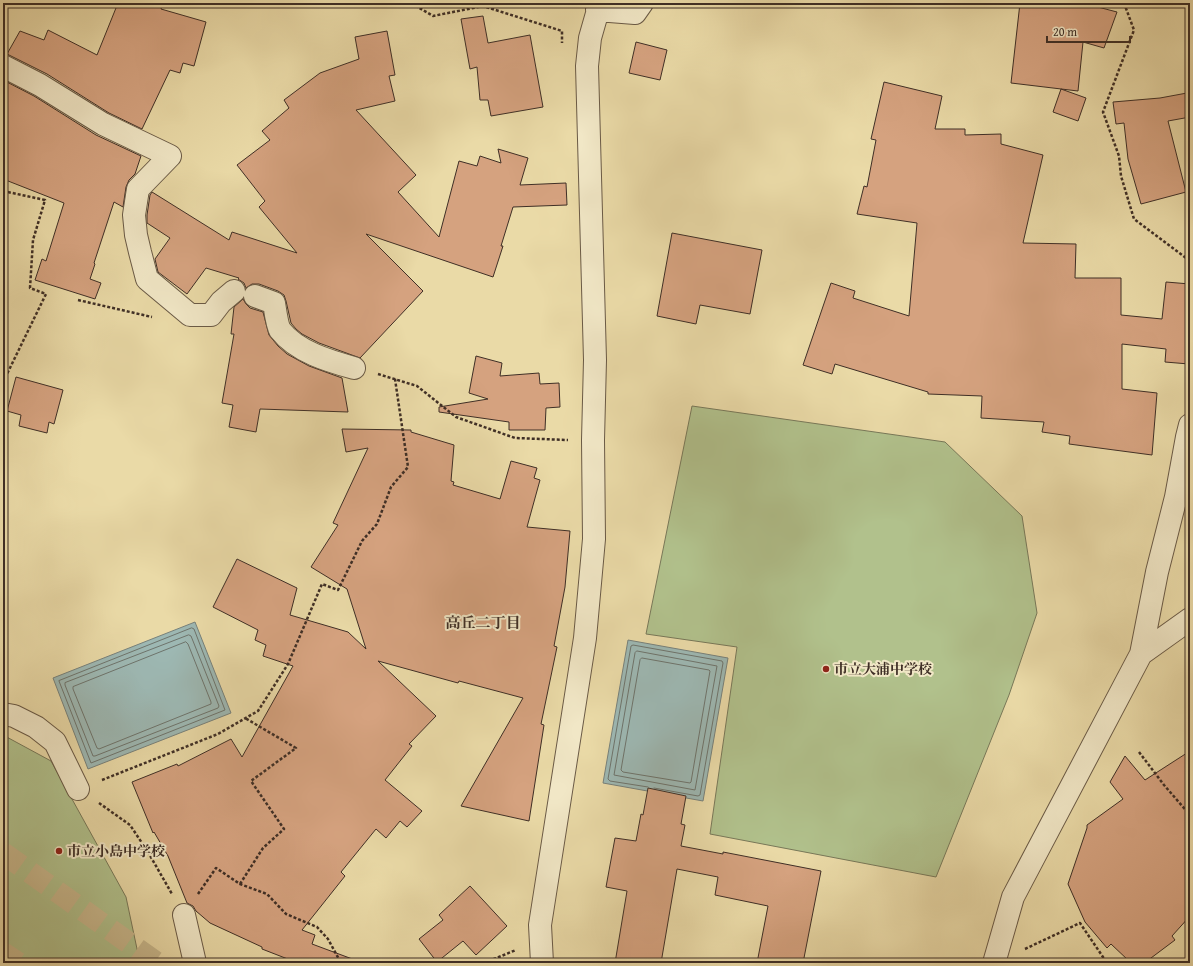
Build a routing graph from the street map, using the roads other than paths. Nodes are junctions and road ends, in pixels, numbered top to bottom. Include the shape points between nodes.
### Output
1 (642, 3) edge
2 (599, 6) edge
3 (3, 66) edge
4 (234, 291) dead end
5 (256, 296) dead end
6 (354, 368) dead end
7 (1190, 425) edge
8 (1190, 619) edge
9 (1141, 654) junction
10 (3, 714) edge
11 (78, 789) road end
12 (184, 915) road end
13 (195, 963) edge
14 (542, 963) edge
15 (994, 963) edge

1 - 2 street via 635,13
2 - 14 street via 590,38 587,66 595,360 594,539 585,638 540,925
3 - 4 street via 40,85 103,124 170,156 138,189 134,216 136,236 147,278 190,315 211,315
5 - 6 street via 274,303 279,329 296,345 330,361
7 - 9 street
8 - 9 street
9 - 15 street via 1014,897
10 - 11 street via 14,716 36,727 55,742
12 - 13 street

